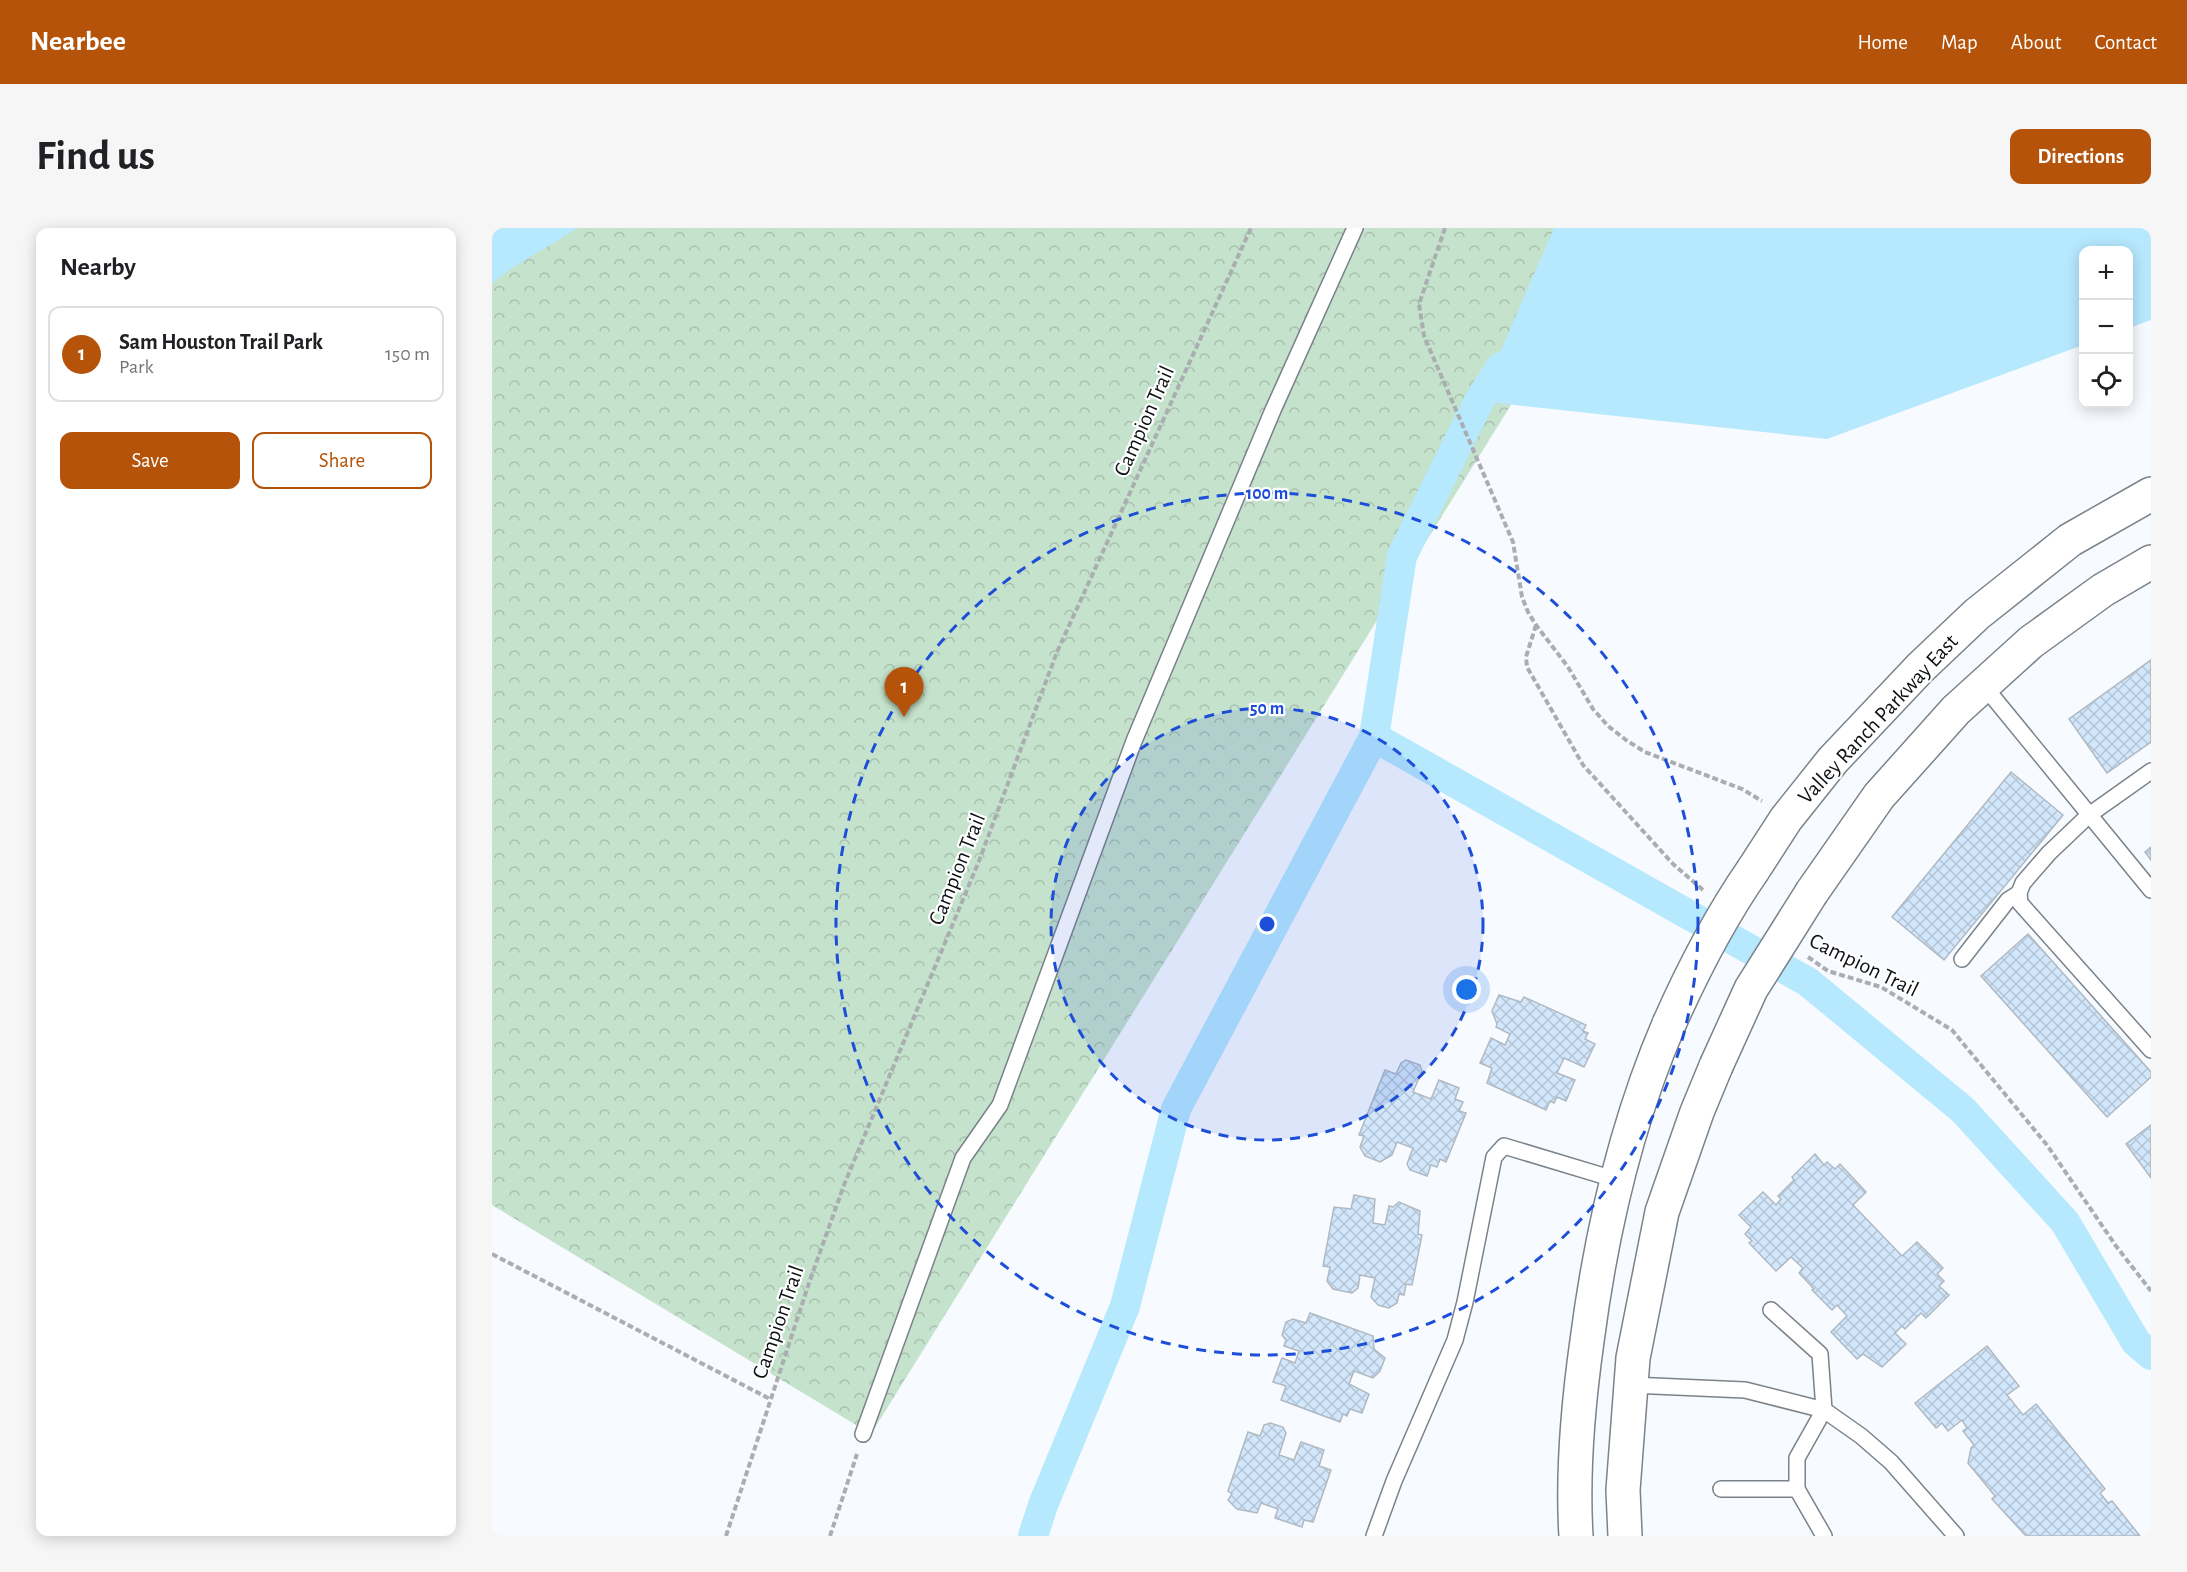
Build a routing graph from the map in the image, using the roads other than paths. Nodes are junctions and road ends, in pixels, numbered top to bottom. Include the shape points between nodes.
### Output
1 (1355, 228) edge
2 (2151, 494) edge
3 (2151, 562) edge
4 (1984, 686) junction
5 (2151, 771) edge
6 (2089, 815) junction
7 (2151, 890) edge
8 (2019, 893) junction
9 (1962, 959) dead end
10 (2151, 1050) edge
11 (1617, 1179) junction
12 (1771, 1310) dead end
13 (1581, 1380) junction
14 (1631, 1385) junction
15 (1824, 1410) junction
16 (863, 1434) road end
17 (1721, 1489) dead end
18 (1797, 1489) junction
19 (1374, 1536) edge
20 (1576, 1536) edge
21 (1625, 1536) edge
22 (1824, 1536) edge
23 (1956, 1536) edge

1 - 16 lane via 1138,729 1000,1105 963,1158
2 - 11 main road, Valley Ranch Parkway East, bridge via 2070,540 1977,614 1833,760 1786,819 1731,902 1669,1024 1648,1072
3 - 4 main road via 2103,590 2031,642
4 - 6 lane
4 - 14 main road, bridge via 1956,710 1879,796 1751,989 1697,1112 1662,1212
5 - 6 lane
6 - 7 lane
6 - 8 lane via 2049,853
8 - 9 lane via 2008,900
8 - 10 lane via 2020,903
11 - 13 main road, Valley Ranch Parkway East via 1594,1287
11 - 19 lane via 1503,1146 1494,1157 1455,1340
12 - 15 lane via 1820,1354
13 - 14 main road
13 - 20 main road, Valley Ranch Parkway East via 1574,1493
14 - 15 lane via 1745,1390
14 - 21 main road via 1623,1490
15 - 18 lane via 1797,1458
15 - 23 lane via 1891,1462
17 - 18 lane
18 - 22 lane

